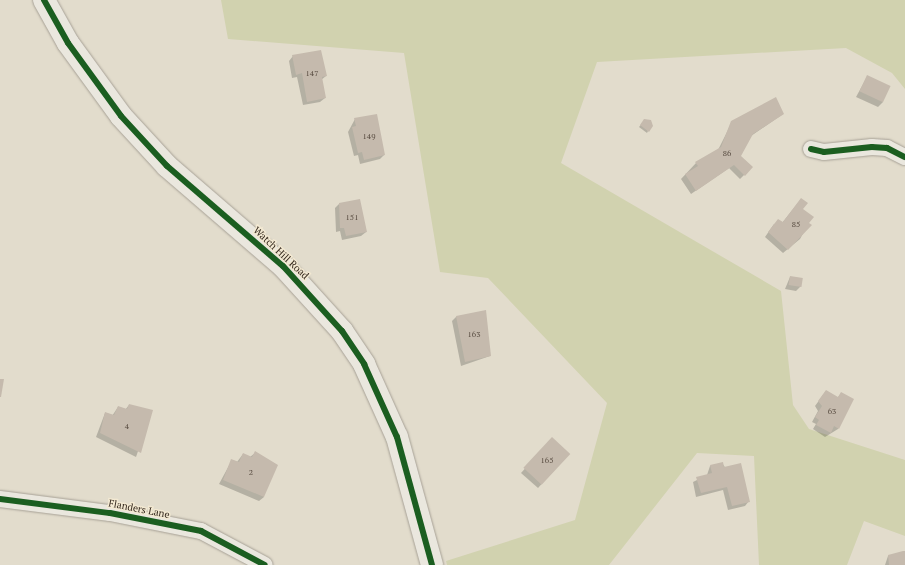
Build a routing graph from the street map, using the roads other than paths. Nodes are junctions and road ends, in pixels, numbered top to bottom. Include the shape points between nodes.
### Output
1 (44, 0) edge
2 (811, 149) dead end
3 (905, 157) edge
4 (0, 499) edge
5 (266, 565) edge
6 (432, 565) edge

1 - 6 street, Watch Hill Road via 68,43 121,116 167,166 282,266 342,331 364,364 397,437
2 - 3 street via 824,152 887,148
4 - 5 street, Flanders Lane via 110,513 201,531

